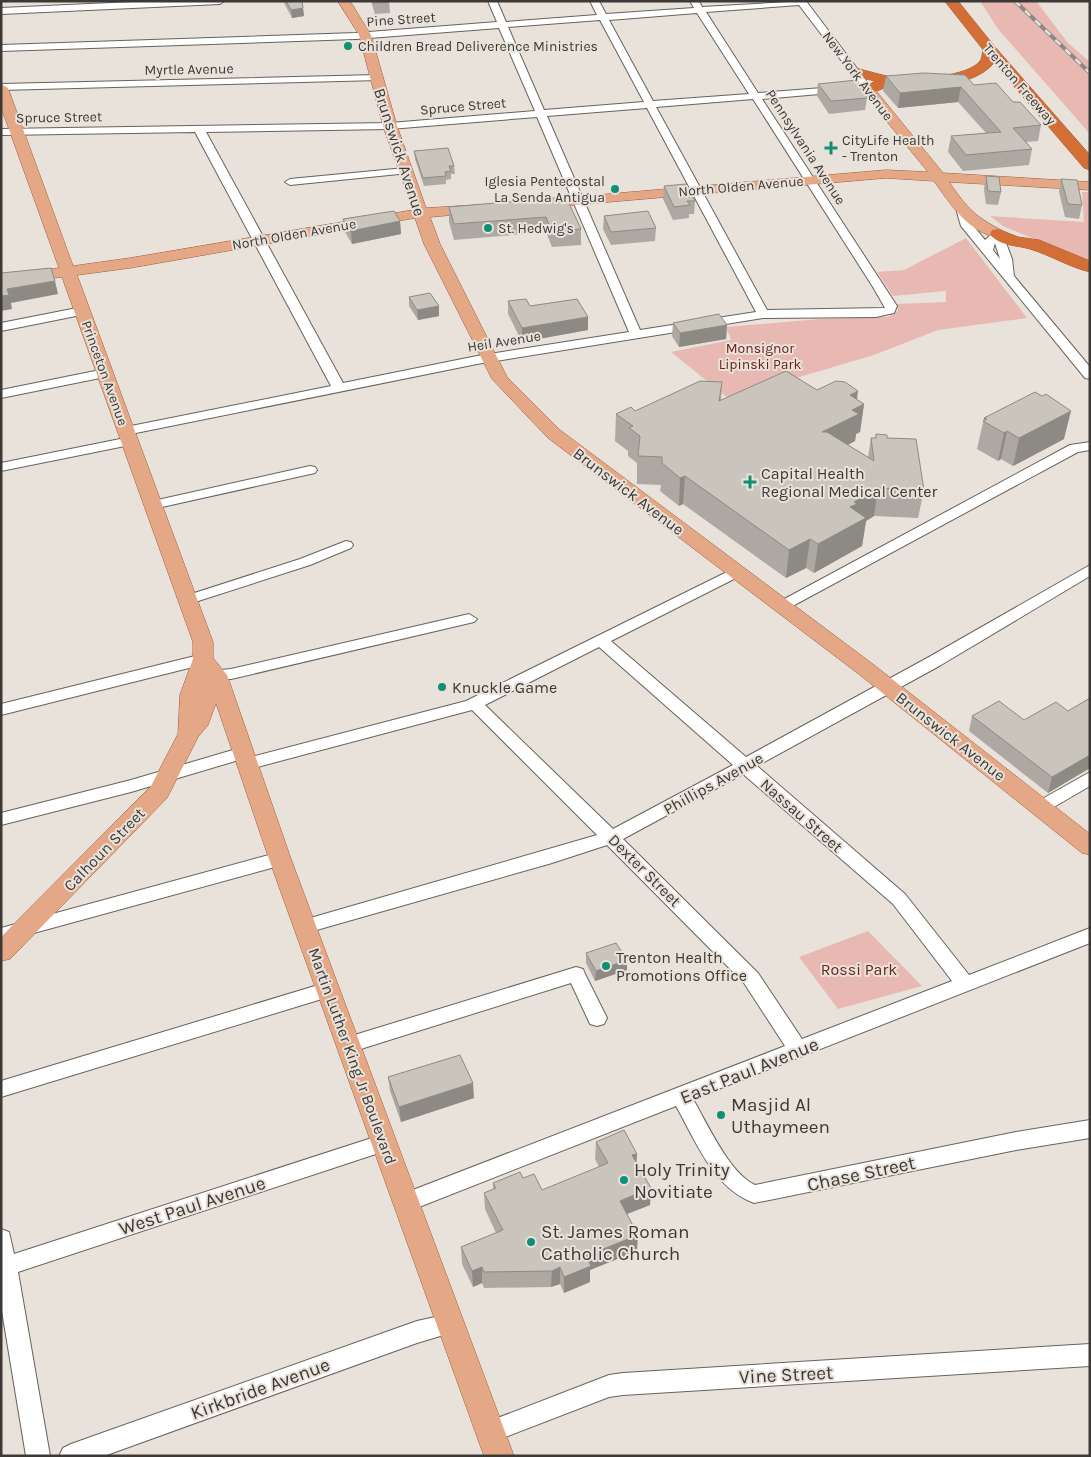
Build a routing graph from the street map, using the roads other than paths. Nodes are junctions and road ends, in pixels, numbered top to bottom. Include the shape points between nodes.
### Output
1 (220, 1) edge
2 (344, 1) edge
3 (492, 1) edge
4 (594, 1) edge
5 (952, 1) edge
6 (802, 2) edge
7 (697, 6) edge
8 (1, 11) edge
9 (602, 17) junction
10 (982, 18) dead end
11 (503, 25) junction
12 (365, 35) junction
13 (1, 48) edge
14 (990, 50) junction
15 (855, 72) junction
16 (377, 78) junction
17 (895, 82) junction
18 (1, 87) edge
19 (867, 88) junction
20 (755, 96) junction
21 (649, 104) junction
22 (4, 105) edge
23 (541, 114) junction
24 (390, 126) junction
25 (199, 129) junction
26 (9, 132) edge
27 (1090, 150) edge
28 (918, 154) junction
29 (1090, 165) edge
30 (405, 171) junction
31 (886, 174) junction
32 (938, 176) junction
33 (810, 180) junction
34 (290, 182) dead end
35 (1090, 186) edge
36 (695, 190) junction
37 (579, 200) junction
38 (522, 206) edge
39 (489, 208) edge
40 (963, 212) junction
41 (419, 214) junction
42 (998, 234) junction
43 (258, 240) junction
44 (1014, 241) junction
45 (60, 250) junction
46 (987, 250) junction
47 (1040, 254) junction
48 (1008, 267) junction
49 (1090, 267) edge
50 (68, 271) junction
51 (28, 272) junction
52 (1, 274) edge
53 (1090, 275) edge
54 (1, 280) edge
55 (890, 310) joint
56 (82, 311) junction
57 (763, 314) junction
58 (1, 327) edge
59 (636, 334) junction
60 (489, 358) junction
61 (105, 373) junction
62 (1090, 375) edge
63 (339, 388) junction
64 (1, 394) edge
65 (128, 436) junction
66 (1090, 446) edge
67 (1, 467) edge
68 (310, 470) dead end
69 (153, 504) junction
70 (346, 545) dead end
71 (1090, 570) edge
72 (738, 572) junction
73 (187, 600) junction
74 (782, 606) junction
75 (469, 619) dead end
76 (600, 640) junction
77 (210, 667) junction
78 (889, 687) junction
79 (478, 702) junction
80 (1, 710) edge
81 (244, 759) junction
82 (744, 765) junction
83 (168, 775) junction
84 (1090, 778) edge
85 (1041, 807) junction
86 (1, 819) edge
87 (613, 837) junction
88 (1090, 847) edge
89 (280, 859) junction
90 (306, 926) junction
91 (25, 929) junction
92 (1, 935) edge
93 (1090, 935) edge
94 (1, 952) edge
95 (966, 984) junction
96 (328, 990) junction
97 (597, 1018) dead end
98 (348, 1045) junction
99 (799, 1050) junction
100 (1, 1089) edge
101 (681, 1096) junction
102 (1090, 1129) edge
103 (384, 1143) junction
104 (407, 1202) junction
105 (1, 1239) edge
106 (4, 1267) edge
107 (449, 1324) junction
108 (1090, 1355) edge
109 (494, 1444) edge
110 (38, 1456) edge
111 (71, 1456) edge

1 - 8 street
2 - 12 main road, Brunswick Avenue
3 - 11 street
4 - 9 street
5 - 14 highway, Trenton Freeway
6 - 7 street, Pine Street
6 - 15 street, New York Avenue
7 - 9 street, Pine Street
7 - 20 street, Pennsylvania Avenue
9 - 11 street, Pine Street
9 - 21 street
10 - 27 highway, Trenton Freeway
11 - 12 street, Pine Street
11 - 23 street
12 - 13 street, Pine Street
12 - 16 main road, Brunswick Avenue
14 - 17 highway via 986,66 972,75
14 - 29 highway, Trenton Freeway
15 - 17 highway
15 - 19 street, New York Avenue
16 - 18 street, Myrtle Avenue
16 - 24 main road, Brunswick Avenue
17 - 19 highway
18 - 22 main road, Princeton Avenue
19 - 20 street, Spruce Street
19 - 28 main road, New York Avenue
20 - 21 street, Spruce Street
20 - 33 street, Pennsylvania Avenue
21 - 23 street, Spruce Street
21 - 36 street
22 - 26 main road, Princeton Avenue
23 - 24 street, Spruce Street
23 - 37 street
24 - 25 street, Spruce Street
24 - 30 main road, Brunswick Avenue
25 - 26 street, Spruce Street
25 - 43 street
26 - 45 main road, Princeton Avenue
28 - 31 main road via 908,164
28 - 32 main road, New York Avenue
30 - 34 street
30 - 41 main road, Brunswick Avenue
31 - 32 main road, North Olden Avenue
31 - 33 main road, North Olden Avenue
32 - 35 main road, North Olden Avenue
32 - 40 main road, New York Avenue
33 - 36 main road, North Olden Avenue
33 - 55 street, Pennsylvania Avenue via 891,306
36 - 37 main road, North Olden Avenue
36 - 57 street
37 - 38 main road, North Olden Avenue
37 - 59 street
39 - 41 main road, North Olden Avenue
40 - 42 main road, New York Avenue via 972,221
40 - 46 street via 965,224
41 - 43 main road, North Olden Avenue
41 - 60 main road, Brunswick Avenue
42 - 44 highway
42 - 46 street via 988,243
42 - 48 street
43 - 50 main road, North Olden Avenue
43 - 63 street
44 - 47 highway
44 - 49 highway via 1033,244
45 - 50 main road, Princeton Avenue
45 - 51 main road
46 - 48 street
47 - 48 highway via 1014,253
47 - 53 highway
48 - 62 street
50 - 51 main road
50 - 54 main road
50 - 56 main road, Princeton Avenue
51 - 52 main road
55 - 57 street, Heil Avenue via 876,313
56 - 58 street
56 - 61 main road, Princeton Avenue
57 - 59 street, Heil Avenue
59 - 60 street, Heil Avenue
60 - 63 street, Heil Avenue
60 - 72 main road, Brunswick Avenue via 500,379 548,428
61 - 64 street
61 - 65 main road, Princeton Avenue
63 - 65 street, Heil Avenue
65 - 67 street, Heil Avenue
65 - 69 main road, Princeton Avenue
66 - 74 street via 1076,448
68 - 69 street
69 - 73 main road, Princeton Avenue
70 - 73 street via 305,562
71 - 78 street, Phillips Avenue
72 - 74 main road, Brunswick Avenue
72 - 76 street
73 - 77 main road, Princeton Avenue
74 - 78 main road, Brunswick Avenue
75 - 77 street via 230,674
76 - 79 street
76 - 82 street, Nassau Street
77 - 80 street
77 - 81 main road, Martin Luther King Jr Boulevard
77 - 83 main road, Calhoun Street via 197,725
78 - 82 street, Phillips Avenue
78 - 85 main road, Brunswick Avenue
79 - 81 street
79 - 87 street, Dexter Street
81 - 83 street
81 - 89 main road, Martin Luther King Jr Boulevard
82 - 87 street, Phillips Avenue
82 - 95 street, Nassau Street via 899,899
83 - 86 street
83 - 91 main road, Calhoun Street via 158,792 124,829
84 - 85 street
85 - 88 main road, Brunswick Avenue
87 - 90 street, Phillips Avenue
87 - 99 street, Dexter Street via 751,978
89 - 90 main road, Martin Luther King Jr Boulevard
89 - 91 street
90 - 96 main road, Martin Luther King Jr Boulevard
91 - 92 street
91 - 94 main road, Calhoun Street
93 - 95 street, East Paul Avenue
95 - 99 street, East Paul Avenue
96 - 98 main road, Martin Luther King Jr Boulevard
96 - 100 street
97 - 98 street via 576,974
98 - 103 main road, Martin Luther King Jr Boulevard
99 - 101 street, East Paul Avenue
101 - 102 street, Chase Street via 731,1177 744,1190 754,1194
101 - 104 street, East Paul Avenue
103 - 104 main road, Martin Luther King Jr Boulevard
103 - 106 street, West Paul Avenue
104 - 107 main road, Martin Luther King Jr Boulevard
105 - 106 street
106 - 110 street
107 - 109 main road, Martin Luther King Jr Boulevard
107 - 111 street, Kirkbride Avenue
108 - 109 street, Vine Street via 609,1386

